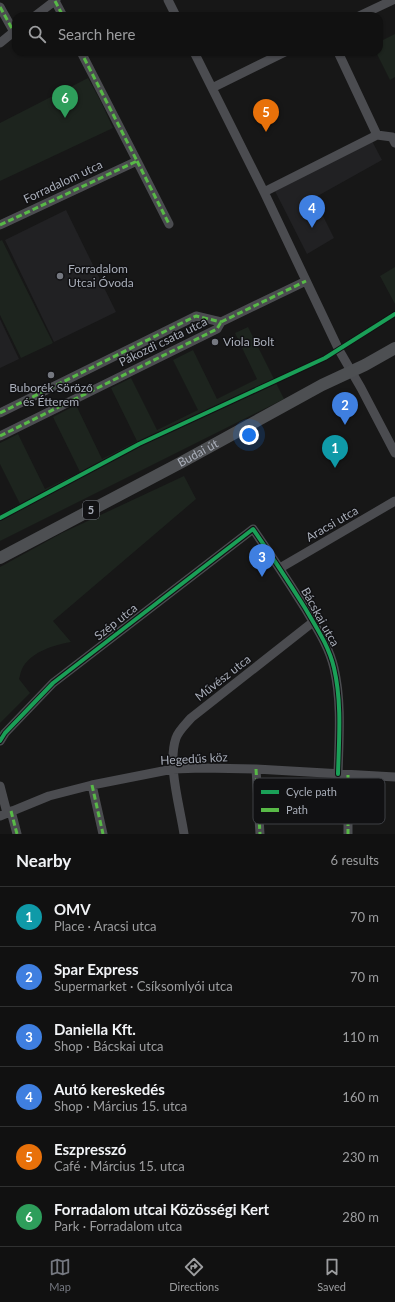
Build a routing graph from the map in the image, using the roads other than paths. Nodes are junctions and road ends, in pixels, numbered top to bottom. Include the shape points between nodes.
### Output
1 (56, 0) edge
2 (168, 0) edge
3 (393, 0) edge
4 (0, 7) edge
5 (40, 12) edge
6 (61, 12) edge
7 (174, 12) edge
8 (368, 12) edge
9 (12, 26) edge
10 (12, 33) edge
11 (0, 43) edge
12 (83, 56) edge
13 (196, 56) edge
14 (277, 56) edge
15 (340, 56) edge
16 (212, 88) junction
17 (377, 135) junction
18 (394, 139) edge
19 (137, 161) junction
20 (264, 192) junction
21 (168, 224) dead end
22 (0, 225) edge
23 (306, 281) junction
24 (221, 322) junction
25 (395, 348) edge
26 (351, 372) junction
27 (0, 413) edge
28 (0, 436) edge
29 (395, 452) edge
30 (395, 501) edge
31 (252, 529) joint
32 (0, 558) edge
33 (280, 568) junction
34 (313, 622) junction
35 (0, 741) edge
36 (173, 769) junction
37 (256, 769) junction
38 (338, 774) junction
39 (348, 775) joint
40 (395, 777) edge
41 (257, 778) edge
42 (92, 785) junction
43 (0, 786) edge
44 (6, 813) edge
45 (259, 824) edge
46 (17, 834) edge
47 (103, 834) edge
48 (184, 834) edge
49 (260, 834) edge

1 - 5 street
1 - 6 street
2 - 7 street
3 - 8 street
4 - 9 street
10 - 11 street
12 - 19 street
13 - 16 street
14 - 16 street
15 - 17 street
16 - 20 street
17 - 18 street
17 - 20 street
19 - 21 street
19 - 22 street, Forradalom utca
20 - 23 street
23 - 24 street
23 - 26 street
24 - 27 street, Pákozdi csata utca via 196,316
24 - 28 street, Pákozdi csata utca via 217,329
25 - 26 main road, Budai út / 5
26 - 29 street
26 - 32 main road, Budai út / 5 via 322,385
30 - 33 street, Aracsi utca
31 - 33 street, Bácskai utca
31 - 35 street, Szép utca via 53,683
33 - 34 street, Bácskai utca
34 - 36 street, Művész utca via 191,718 180,730 174,745
34 - 38 street, Bácskai utca via 330,655 337,686 340,706
36 - 37 street, Hegedűs köz
36 - 42 street, Hegedűs köz
36 - 48 street, Művész utca
37 - 38 street, Hegedűs köz
37 - 41 street
38 - 39 street, Hegedűs köz
39 - 40 street, Hegedűs köz
42 - 44 street, Hegedűs köz via 49,796
42 - 47 street
43 - 44 street
44 - 46 street
45 - 49 street

